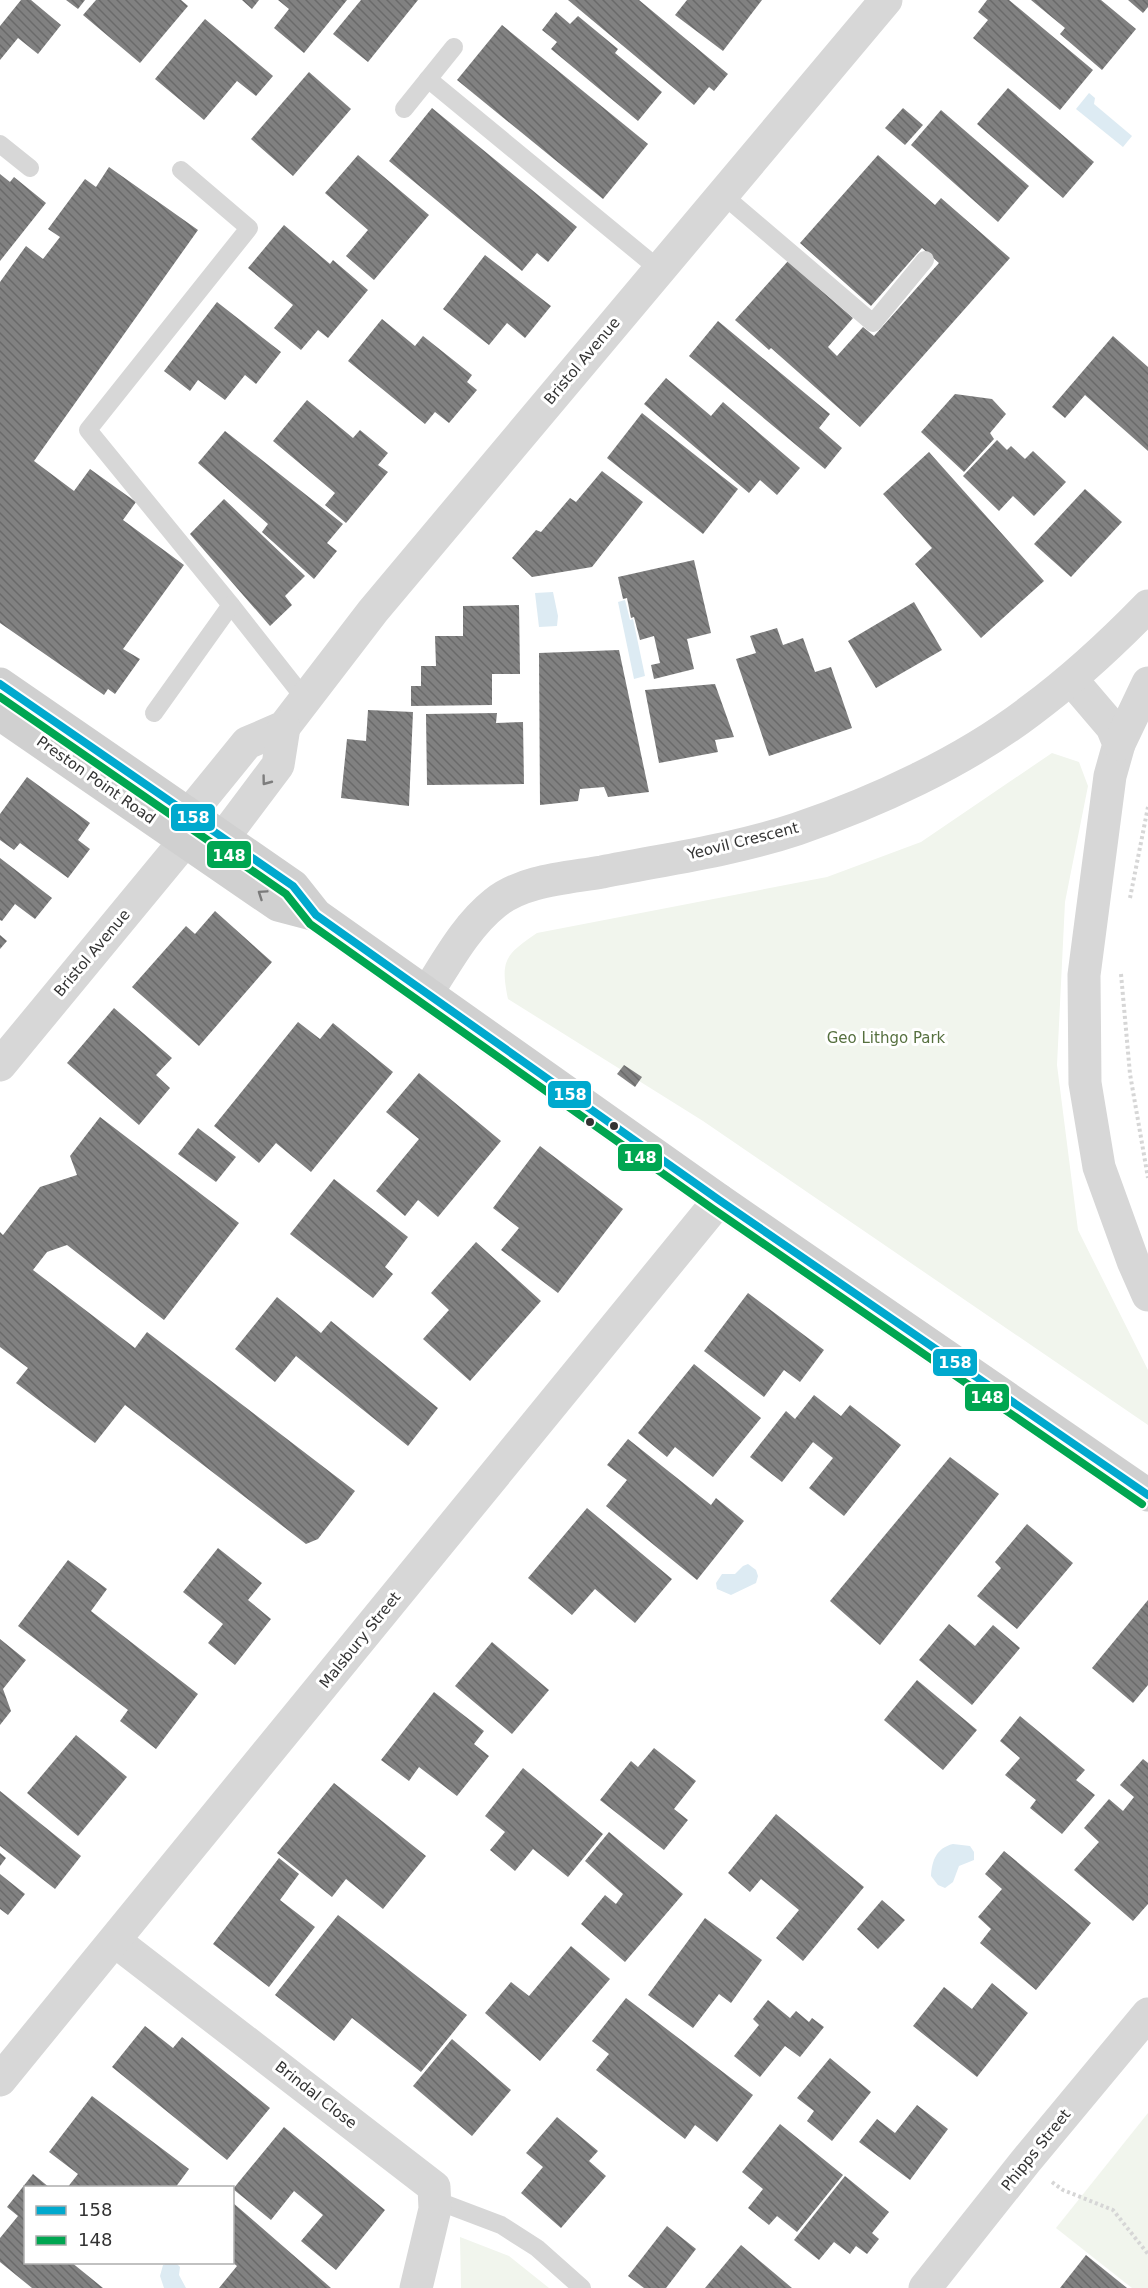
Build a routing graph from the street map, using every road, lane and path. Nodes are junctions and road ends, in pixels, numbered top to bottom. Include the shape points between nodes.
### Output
1 (886, 0) edge
2 (454, 47) dead end
3 (428, 79) junction
4 (404, 109) dead end
5 (0, 144) edge
6 (30, 168) dead end
7 (181, 170) dead end
8 (723, 195) junction
9 (925, 260) dead end
10 (660, 270) junction
11 (231, 605) junction
12 (1148, 606) edge
13 (1071, 679) junction
14 (1148, 683) edge
15 (0, 684) edge
16 (305, 699) junction
17 (154, 713) dead end
18 (0, 714) edge
19 (284, 727) junction
20 (1119, 744) junction
21 (1148, 807) edge
22 (187, 827) junction
23 (224, 837) junction
24 (1130, 899) dead end
25 (316, 915) junction
26 (1121, 967) dead end
27 (427, 993) junction
28 (0, 1065) edge
29 (1148, 1178) edge
30 (719, 1200) junction
31 (1148, 1295) edge
32 (1148, 1495) edge
33 (116, 1941) junction
34 (1148, 2014) edge
35 (0, 2080) edge
36 (1025, 2162) junction
37 (435, 2200) junction
38 (1148, 2254) edge
39 (416, 2288) edge
40 (582, 2288) edge
41 (925, 2288) edge

1 - 8 street, Bristol Avenue
2 - 3 lane
3 - 4 lane
3 - 10 lane
5 - 6 lane
7 - 11 lane via 249,228 88,430
8 - 9 lane via 873,323
8 - 10 street, Bristol Avenue
10 - 16 street, Bristol Avenue via 373,611
11 - 16 lane
11 - 17 lane
12 - 13 street, Yeovil Crescent
13 - 20 street via 1112,727
13 - 27 street, Yeovil Crescent via 1029,713 957,759 885,796 768,838 512,892 478,918
14 - 20 street
15 - 22 main road, Preston Point Road
16 - 19 street, Bristol Avenue
18 - 22 main road, Preston Point Road
19 - 22 street, Bristol Avenue via 247,743
19 -> 23 street, Bristol Avenue via 278,765
20 - 31 street via 1110,776 1084,975 1085,1083 1100,1167
21 - 24 path
22 - 23 main road, Preston Point Road
25 -> 22 main road, Preston Point Road via 278,905
22 - 28 street, Bristol Avenue via 161,871
23 - 25 main road, Preston Point Road via 293,886
25 - 27 main road, Preston Point Road
26 - 29 path via 1130,1074
27 - 30 main road, Preston Point Road
30 - 32 main road, Preston Point Road
30 - 33 street, Malsbury Street
33 - 35 street, Malsbury Street
33 - 37 street, Brindal Close via 434,2187
34 - 36 street, Phipps Street
36 - 38 path via 1063,2190 1113,2210
36 - 41 street, Phipps Street
37 - 39 street
37 - 40 lane via 501,2225 537,2248

